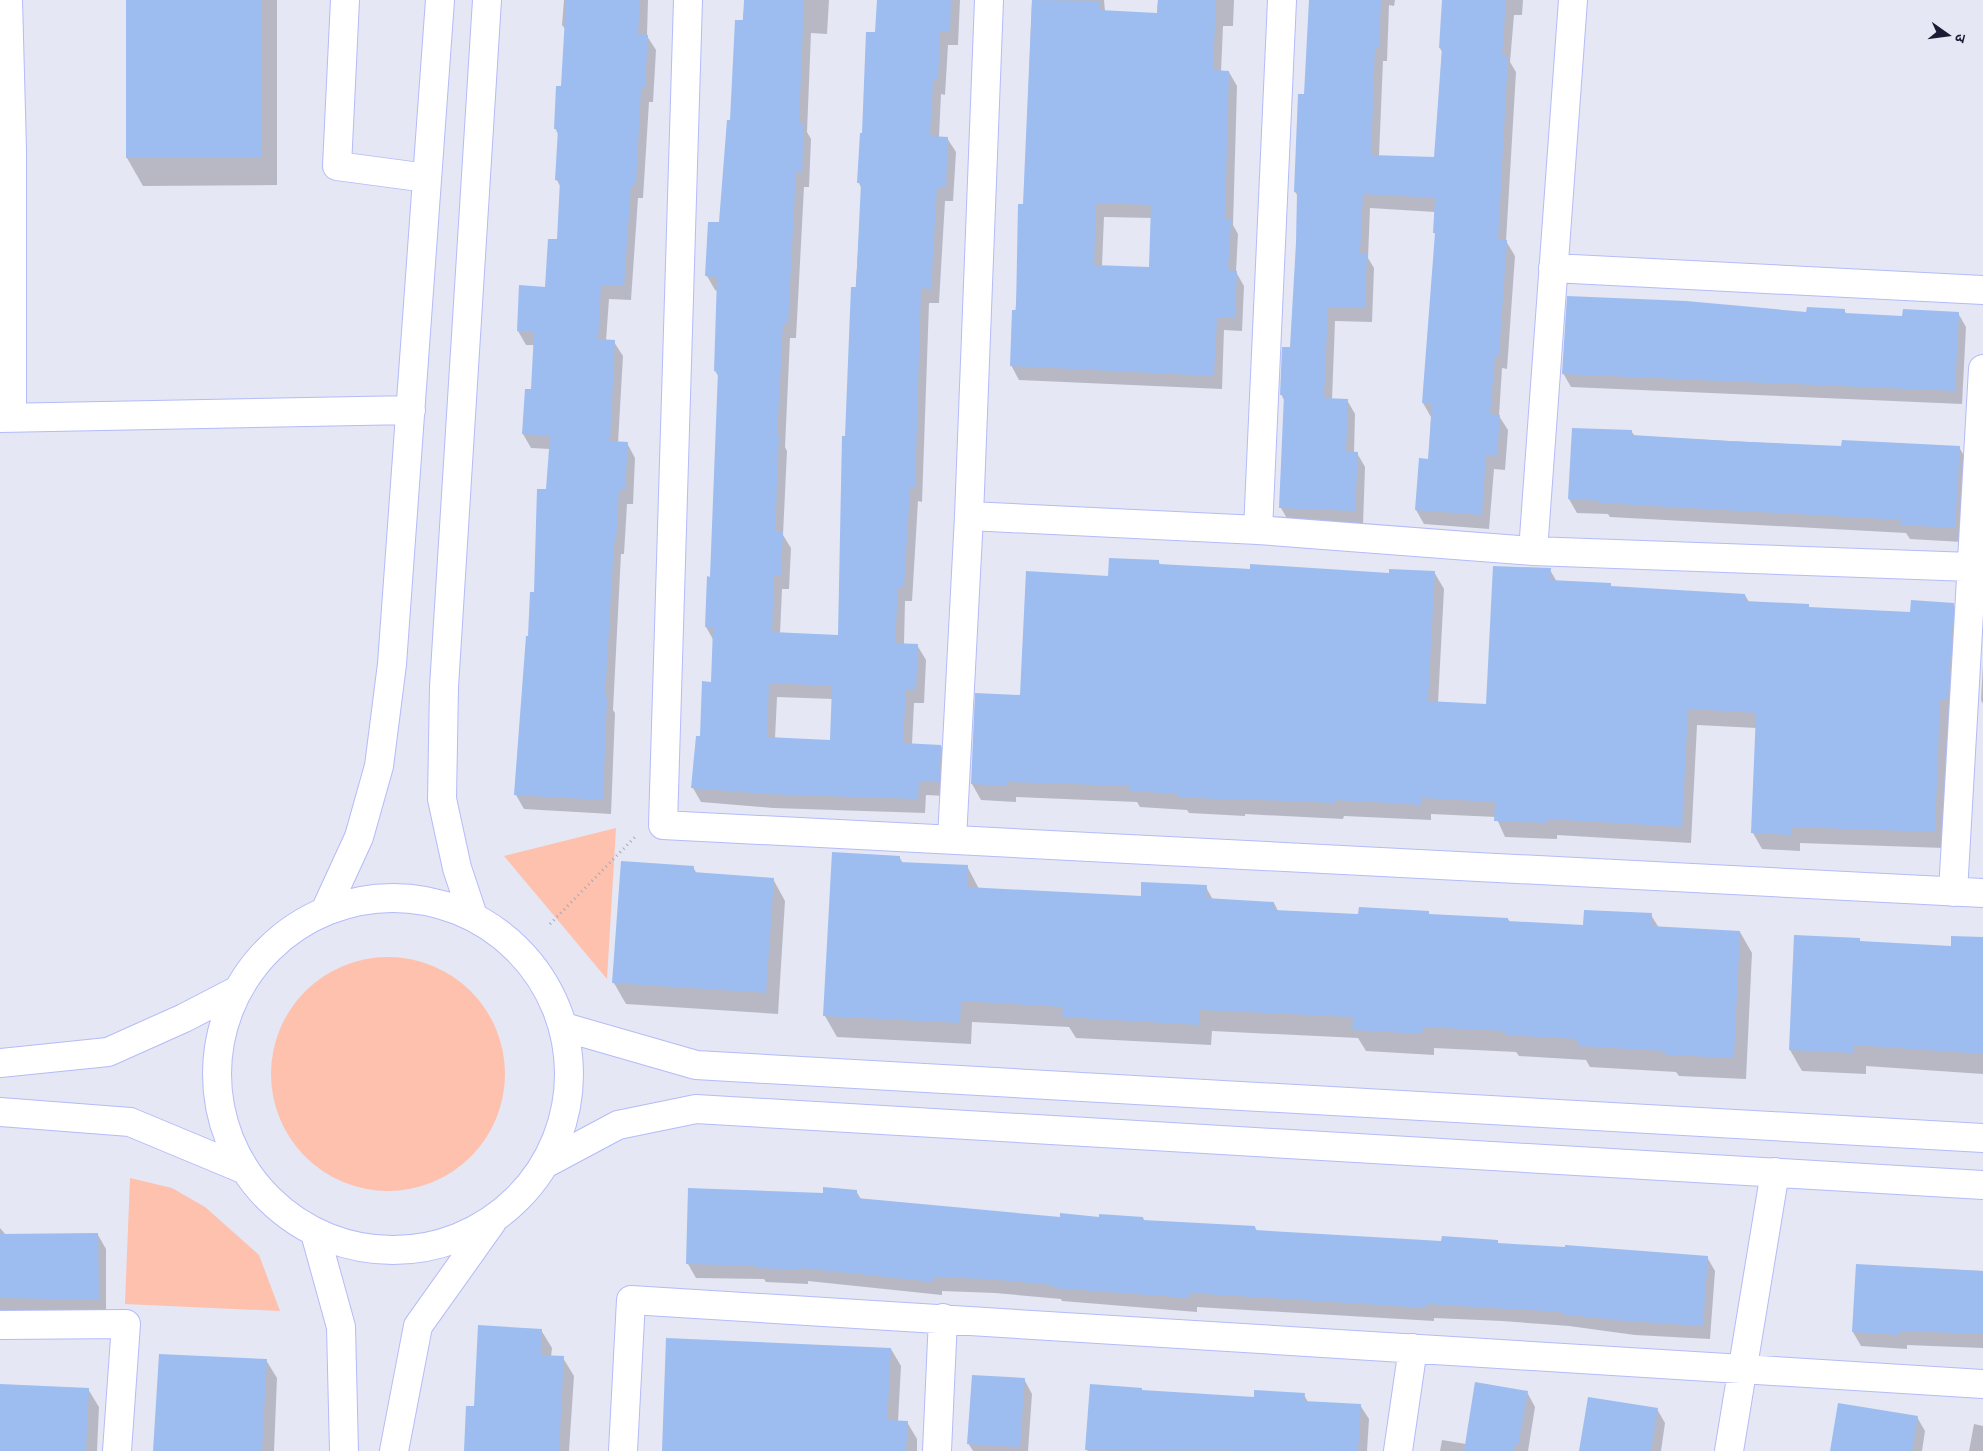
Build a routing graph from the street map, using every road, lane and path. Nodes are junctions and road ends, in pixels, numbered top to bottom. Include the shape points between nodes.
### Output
1 (8, 0) edge
2 (345, 0) edge
3 (440, 0) edge
4 (488, 0) edge
5 (688, 0) edge
6 (989, 0) edge
7 (1282, 0) edge
8 (1572, 0) edge
9 (6, 166) edge
10 (427, 178) junction
11 (1553, 268) junction
12 (1983, 290) edge
13 (1983, 369) edge
14 (411, 410) junction
15 (6, 418) edge
16 (969, 516) junction
17 (1258, 530) junction
18 (1533, 551) junction
19 (1972, 567) junction
20 (663, 808) junction
21 (952, 839) junction
22 (1952, 892) junction
23 (1983, 893) edge
24 (324, 911) junction
25 (473, 916) junction
26 (550, 924) dead end
27 (238, 990) junction
28 (564, 1028) junction
29 (0, 1063) edge
30 (0, 1112) edge
31 (1983, 1138) edge
32 (545, 1164) junction
33 (243, 1169) junction
34 (1775, 1172) junction
35 (1983, 1185) edge
36 (492, 1220) junction
37 (315, 1233) junction
38 (942, 1318) junction
39 (0, 1325) edge
40 (1413, 1348) junction
41 (1742, 1369) junction
42 (1983, 1384) edge
43 (117, 1451) edge
44 (344, 1451) edge
45 (394, 1451) edge
46 (623, 1451) edge
47 (937, 1451) edge
48 (1398, 1451) edge
49 (1729, 1451) edge

1 - 9 street
2 - 10 street via 337,166
3 - 10 street
4 - 25 street via 443,715 442,799 457,868
5 - 20 street
6 - 16 street
7 - 17 street
8 - 11 street
9 - 15 street
10 - 14 street
11 - 12 street
11 - 18 street
13 - 19 street
14 - 15 street
14 - 24 street via 392,664 379,766 359,837
16 - 17 street
16 - 21 street
17 - 18 street
18 - 19 street
19 - 22 street
20 - 21 street via 663,825
20 - 26 path
21 - 22 street
22 - 23 street
24 - 25 street via 361,900 398,897 423,900
24 - 27 street via 288,932 268,949
25 - 28 street via 517,948 534,967
27 - 29 street via 108,1052
27 - 33 street via 225,1019 217,1061 223,1122
28 - 31 street via 696,1065
28 - 32 street via 569,1072 567,1101 558,1135
30 - 33 street via 130,1122
32 - 34 street via 618,1125 696,1109
32 - 36 street via 534,1181
33 - 37 street via 284,1214
34 - 35 street
34 - 41 street
36 - 37 street via 437,1246 418,1250 365,1250
36 - 45 street via 418,1326
37 - 44 street via 341,1326
38 - 40 street
38 - 46 street via 631,1300
38 - 47 street
39 - 43 street via 126,1324
40 - 41 street
40 - 48 street
41 - 42 street
41 - 49 street

